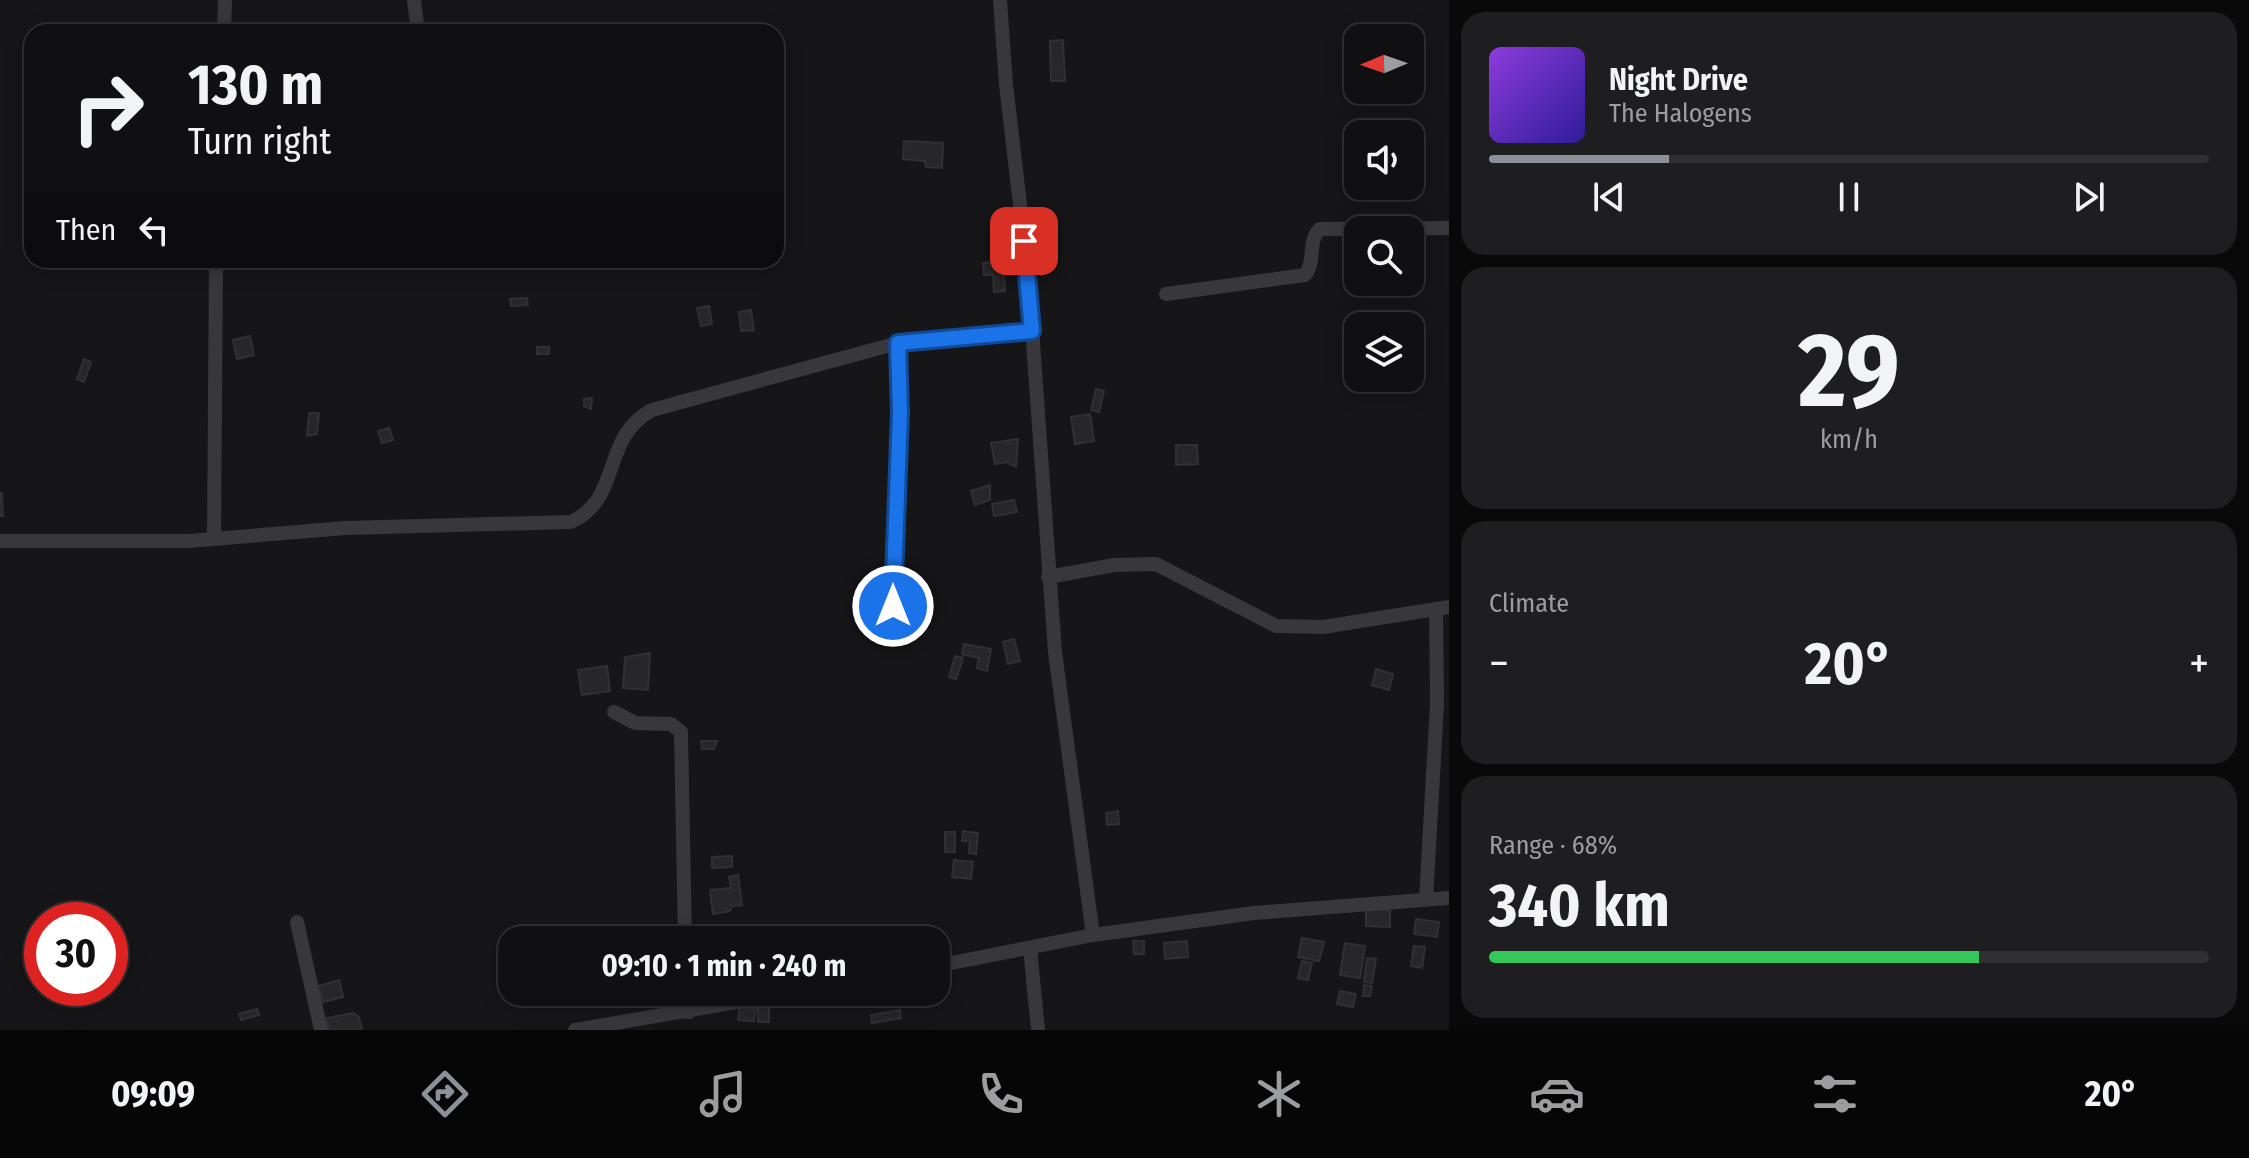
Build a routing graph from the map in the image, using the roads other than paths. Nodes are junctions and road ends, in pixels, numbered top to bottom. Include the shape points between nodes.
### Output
1 (225, 0) edge
2 (414, 0) edge
3 (1000, 0) edge
4 (224, 24) edge
5 (417, 24) edge
6 (1449, 228) edge
7 (216, 268) edge
8 (1166, 294) dead end
9 (1032, 331) junction
10 (898, 343) junction
11 (214, 539) junction
12 (0, 541) edge
13 (1048, 577) junction
14 (893, 606) dead end
15 (1442, 608) edge
16 (614, 712) dead end
17 (1449, 898) edge
18 (1426, 900) junction
19 (297, 922) dead end
20 (685, 926) edge
21 (1093, 935) junction
22 (1030, 948) junction
23 (950, 963) edge
24 (689, 1006) edge
25 (721, 1006) edge
26 (689, 1012) junction
27 (321, 1030) edge
28 (575, 1030) edge
29 (1038, 1030) edge

1 - 4 street
2 - 5 street
3 - 9 street
6 - 8 street via 1320,229 1305,275
7 - 11 street
9 - 10 street
9 - 13 street
10 - 11 street via 684,400 635,419 622,436 602,498 588,514 571,522 345,528
10 - 14 street
11 - 12 street
13 - 15 street via 1114,565 1156,564 1276,626 1323,627
13 - 21 street
15 - 18 street
16 - 20 street via 635,723 671,724 681,732
17 - 18 street
18 - 21 street via 1254,913
19 - 27 street
21 - 22 street
22 - 23 street
22 - 29 street
24 - 26 street
25 - 26 street
26 - 28 street

